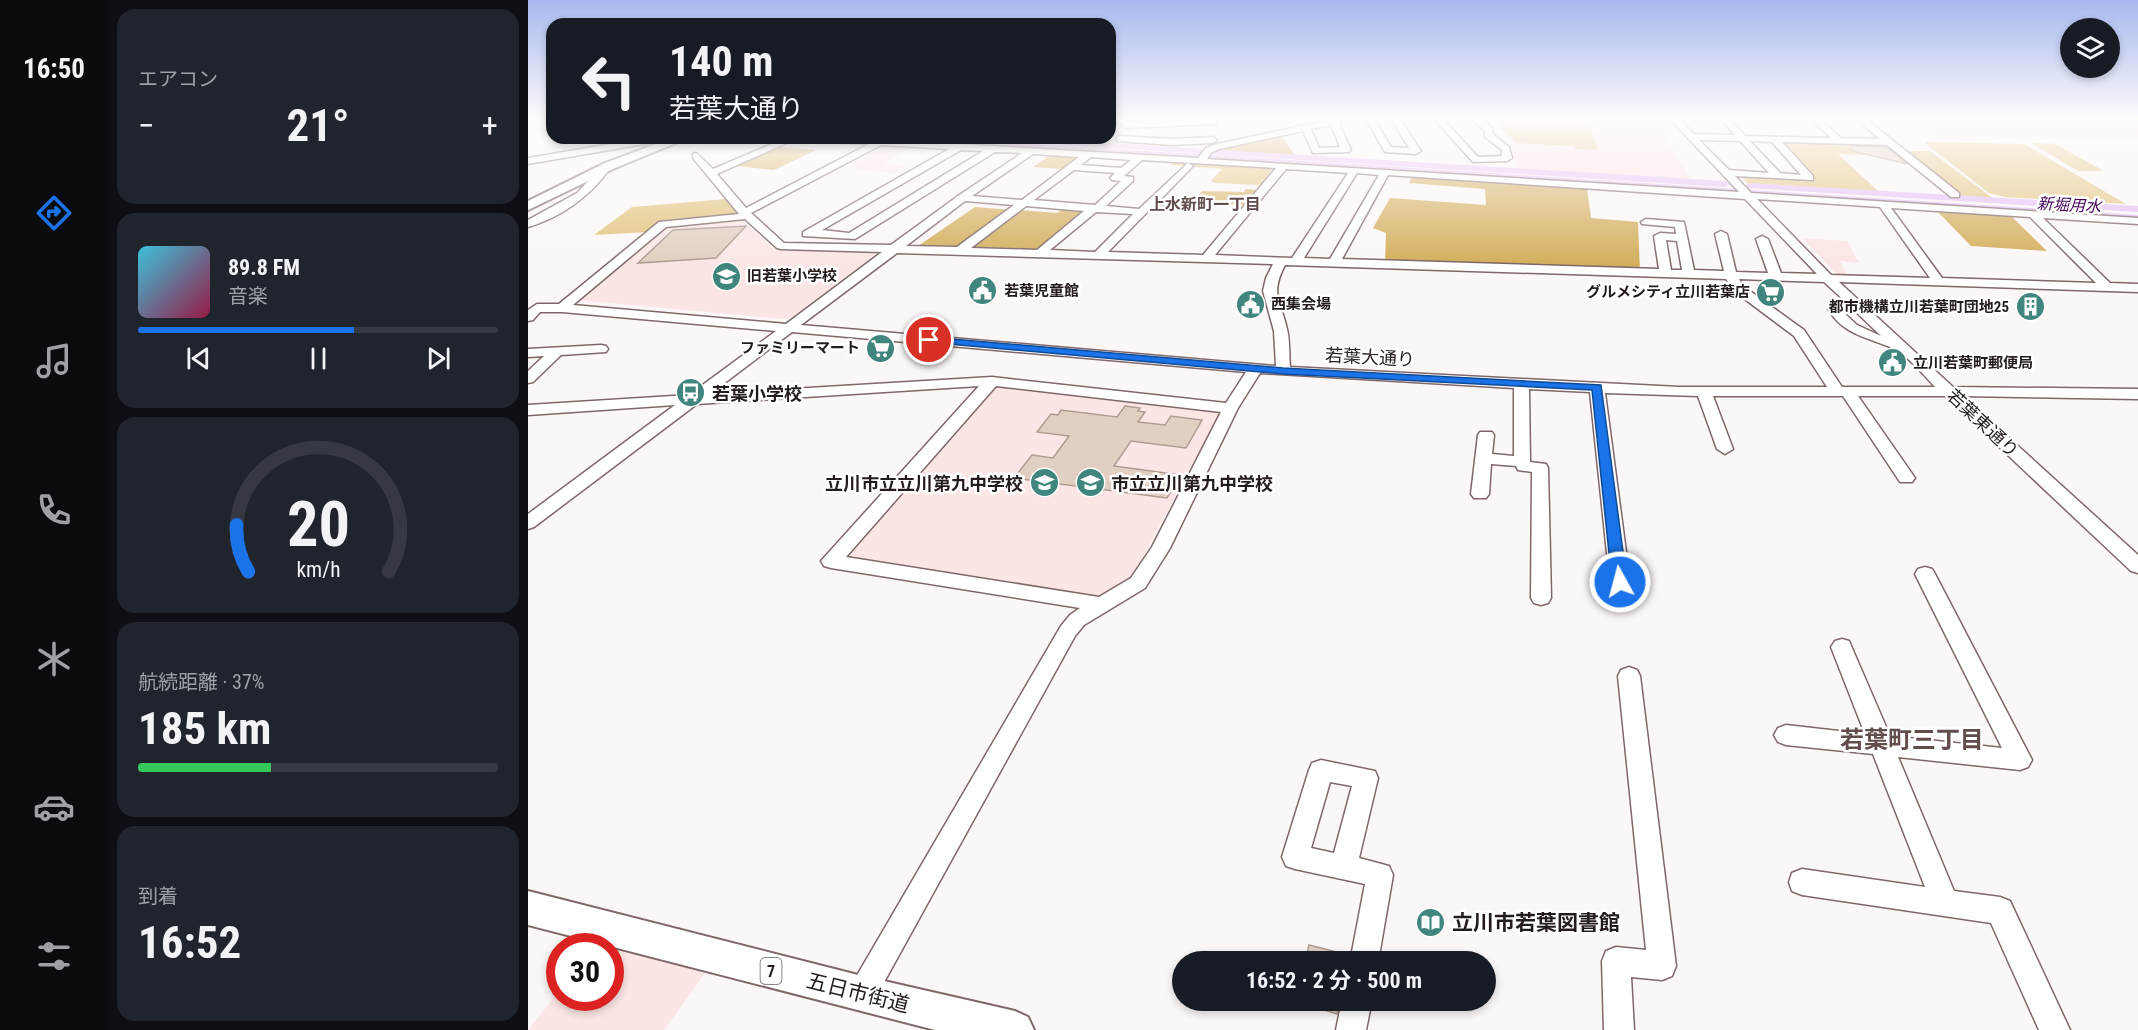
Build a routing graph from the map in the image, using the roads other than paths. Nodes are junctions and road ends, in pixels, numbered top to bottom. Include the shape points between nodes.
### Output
1 (705, 167) edge
2 (727, 167) edge
3 (833, 167) edge
4 (924, 167) edge
5 (964, 167) edge
6 (1008, 167) edge
7 (1071, 167) joint
8 (1128, 167) edge
9 (1187, 167) edge
10 (1282, 167) edge
11 (1302, 167) edge
12 (1719, 167) edge
13 (1769, 167) edge
14 (1800, 167) edge
15 (1919, 167) edge
16 (605, 168) joint
17 (1354, 170) junction
18 (1123, 171) junction
19 (1385, 172) junction
20 (1725, 173) junction
21 (711, 174) junction
22 (1777, 176) junction
23 (895, 184) junction
24 (932, 187) junction
25 (1744, 193) junction
26 (1954, 195) dead end
27 (962, 198) junction
28 (1154, 201) junction
29 (1025, 202) junction
30 (1186, 204) dead end
31 (528, 206) edge
32 (1884, 206) junction
33 (1096, 208) junction
34 (1667, 208) junction
35 (1142, 212) junction
36 (746, 215) junction
37 (2034, 215) junction
38 (1646, 222) dead end
39 (2138, 222) edge
40 (528, 224) edge
41 (811, 232) junction
42 (1721, 234) dead end
43 (1682, 238) junction
44 (1762, 239) dead end
45 (788, 246) junction
46 (894, 249) junction
47 (960, 251) junction
48 (1040, 253) junction
49 (1098, 255) junction
50 (1206, 259) junction
51 (1281, 261) junction
52 (1296, 261) junction
53 (1334, 263) junction
54 (1666, 274) junction
55 (1689, 275) junction
56 (1731, 276) junction
57 (1776, 277) junction
58 (1828, 279) junction
59 (1939, 282) junction
60 (2108, 288) junction
61 (2138, 288) edge
62 (1856, 306) junction
63 (562, 308) junction
64 (528, 317) edge
65 (790, 328) junction
66 (1900, 345) junction
67 (601, 349) dead end
68 (558, 351) junction
69 (528, 353) edge
70 (1255, 369) junction
71 (1283, 371) junction
72 (528, 379) edge
73 (992, 381) junction
74 (1521, 383) junction
75 (1597, 387) junction
76 (1704, 392) junction
77 (1950, 392) junction
78 (1844, 393) junction
79 (2138, 394) edge
80 (695, 400) junction
81 (1230, 408) junction
82 (528, 410) edge
83 (1486, 435) dead end
84 (1725, 449) dead end
85 (1484, 458) junction
86 (1522, 462) junction
87 (1906, 478) dead end
88 (1480, 494) dead end
89 (528, 523) edge
90 (2138, 566) edge
91 (1925, 574) dead end
92 (1620, 582) dead end
93 (1541, 598) dead end
94 (1104, 605) junction
95 (1842, 647) dead end
96 (1629, 676) dead end
97 (1786, 735) dead end
98 (1883, 747) junction
99 (1344, 867) dead end
100 (1802, 882) dead end
101 (1945, 903) junction
102 (528, 908) edge
103 (1366, 951) edge
104 (862, 994) junction
105 (1355, 1011) edge
106 (1001, 1028) edge
107 (1351, 1030) edge
108 (1619, 1030) edge
109 (2055, 1030) edge

1 - 21 street
2 - 21 street
3 - 36 street
4 - 23 street
5 - 24 street
6 - 27 street
7 - 18 street
7 - 29 street
8 - 18 street
9 - 28 street
10 - 50 street
11 - 17 street
12 - 20 street, 若葉東通り
13 - 22 street
14 - 22 street via 1810,178
15 - 26 street
16 - 31 main road
16 - 40 street via 596,183 573,202
17 - 19 street
17 - 52 street
18 - 33 street via 1115,178 1130,179
19 - 34 street
19 - 53 street
20 - 22 street
20 - 25 street, 若葉東通り
21 - 36 street
23 - 24 street
23 - 41 street
24 - 41 street via 851,237
25 - 32 street
25 - 34 street
25 - 58 street, 若葉東通り
27 - 29 street
27 - 46 street
28 - 30 street
28 - 35 street
29 - 33 street
29 - 47 street
32 - 37 street
32 - 59 street
33 - 35 street
33 - 48 street
34 - 38 street
34 - 43 street via 1680,224
35 - 49 street
36 - 45 street via 777,245
36 - 63 street via 663,224
37 - 39 street
37 - 60 street
41 - 45 street
42 - 56 street
43 - 54 street via 1660,236
43 - 55 street
44 - 57 street
45 - 46 street
46 - 47 street
46 - 65 street
47 - 48 street
48 - 49 street
49 - 50 street
50 - 51 street
51 - 52 street
51 - 71 street via 1269,291 1281,331
52 - 53 street
53 - 54 street
54 - 55 street
55 - 56 street
56 - 57 street
56 - 78 street via 1738,288 1799,333
57 - 58 street
58 - 59 street
58 - 62 street, 若葉東通り
59 - 60 street
60 - 61 street
62 - 66 street, 若葉東通り
62 - 66 street via 1835,309 1867,336
63 - 64 street, 若葉大通り via 537,308
63 - 65 street, 若葉大通り
65 - 70 street, 若葉大通り
65 - 80 street
66 - 77 street, 若葉東通り
67 - 68 street
68 - 69 street
68 - 72 street
70 - 71 street, 若葉大通り
70 - 81 street
71 - 74 street, 若葉大通り
73 - 80 street
73 - 81 street
73 - 94 street via 831,561
74 - 75 street, 若葉大通り
74 - 86 street
75 - 76 street, 若葉大通り
75 - 92 street
76 - 78 street, 若葉大通り
76 - 84 street
77 - 78 street, 若葉大通り
77 - 79 street, 若葉大通り
77 - 90 street, 若葉東通り
78 - 87 street
80 - 82 street
80 - 89 street
81 - 94 street via 1161,548 1138,583
83 - 85 street
85 - 86 street
85 - 88 street
86 - 93 street via 1524,466 1540,468
91 - 98 street via 2020,760
94 - 104 street via 1077,620 1065,637
95 - 98 street
96 - 108 street via 1662,966 1616,961
97 - 98 street
98 - 101 street
99 - 103 street via 1380,875
100 - 101 street
101 - 109 street via 2000,911
102 - 104 main road, 五日市街道 / 7
104 - 106 main road, 五日市街道 / 7
105 - 107 street

